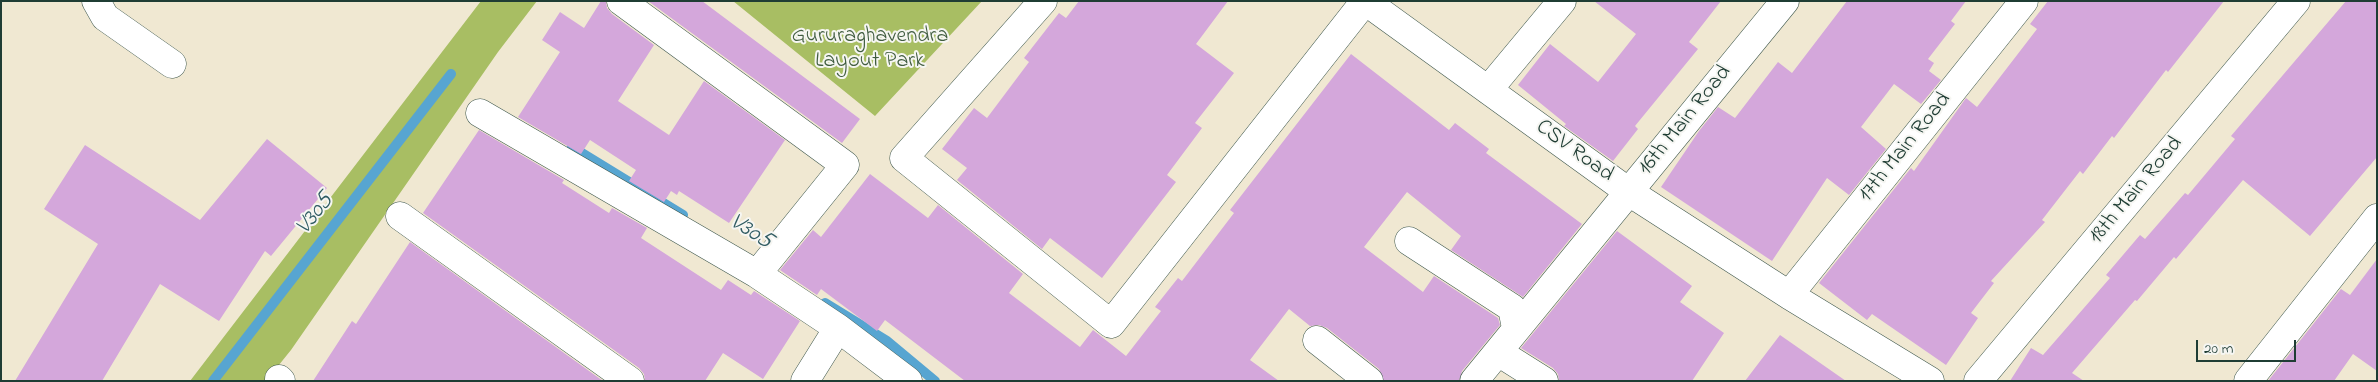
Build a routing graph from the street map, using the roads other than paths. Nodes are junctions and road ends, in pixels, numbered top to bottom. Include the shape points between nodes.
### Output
1 (96, 1) edge
2 (621, 1) edge
3 (1043, 1) edge
4 (1365, 1) edge
5 (1562, 1) edge
6 (1785, 1) edge
7 (2024, 1) edge
8 (2296, 1) edge
9 (172, 64) dead end
10 (1488, 90) junction
11 (480, 113) dead end
12 (1628, 192) junction
13 (400, 216) dead end
14 (2377, 218) edge
15 (1408, 241) dead end
16 (764, 267) junction
17 (1789, 295) junction
18 (838, 328) junction
19 (1516, 328) junction
20 (1316, 340) dead end
21 (1498, 352) junction
22 (630, 381) edge
23 (805, 381) edge
24 (908, 381) edge
25 (1369, 381) edge
26 (1474, 381) edge
27 (1544, 381) edge
28 (1930, 381) edge
29 (1978, 381) edge
30 (2248, 381) edge

1 - 9 street via 105,17
2 - 16 street via 845,166
3 - 4 street via 904,158 1111,324
4 - 10 street, CSV Road
5 - 10 street
6 - 12 street, 16th Main Road
7 - 17 street, 17th Main Road
8 - 29 street, 18th Main Road
10 - 12 street, CSV Road
11 - 16 street
12 - 17 street, CSV Road
12 - 19 street, 16th Main Road
13 - 22 street
14 - 30 street
15 - 19 street via 1512,308
16 - 18 street
17 - 28 street, CSV Road
18 - 23 street
18 - 24 street
19 - 21 street, 16th Main Road
20 - 25 street
21 - 26 street, 16th Main Road
21 - 27 street

